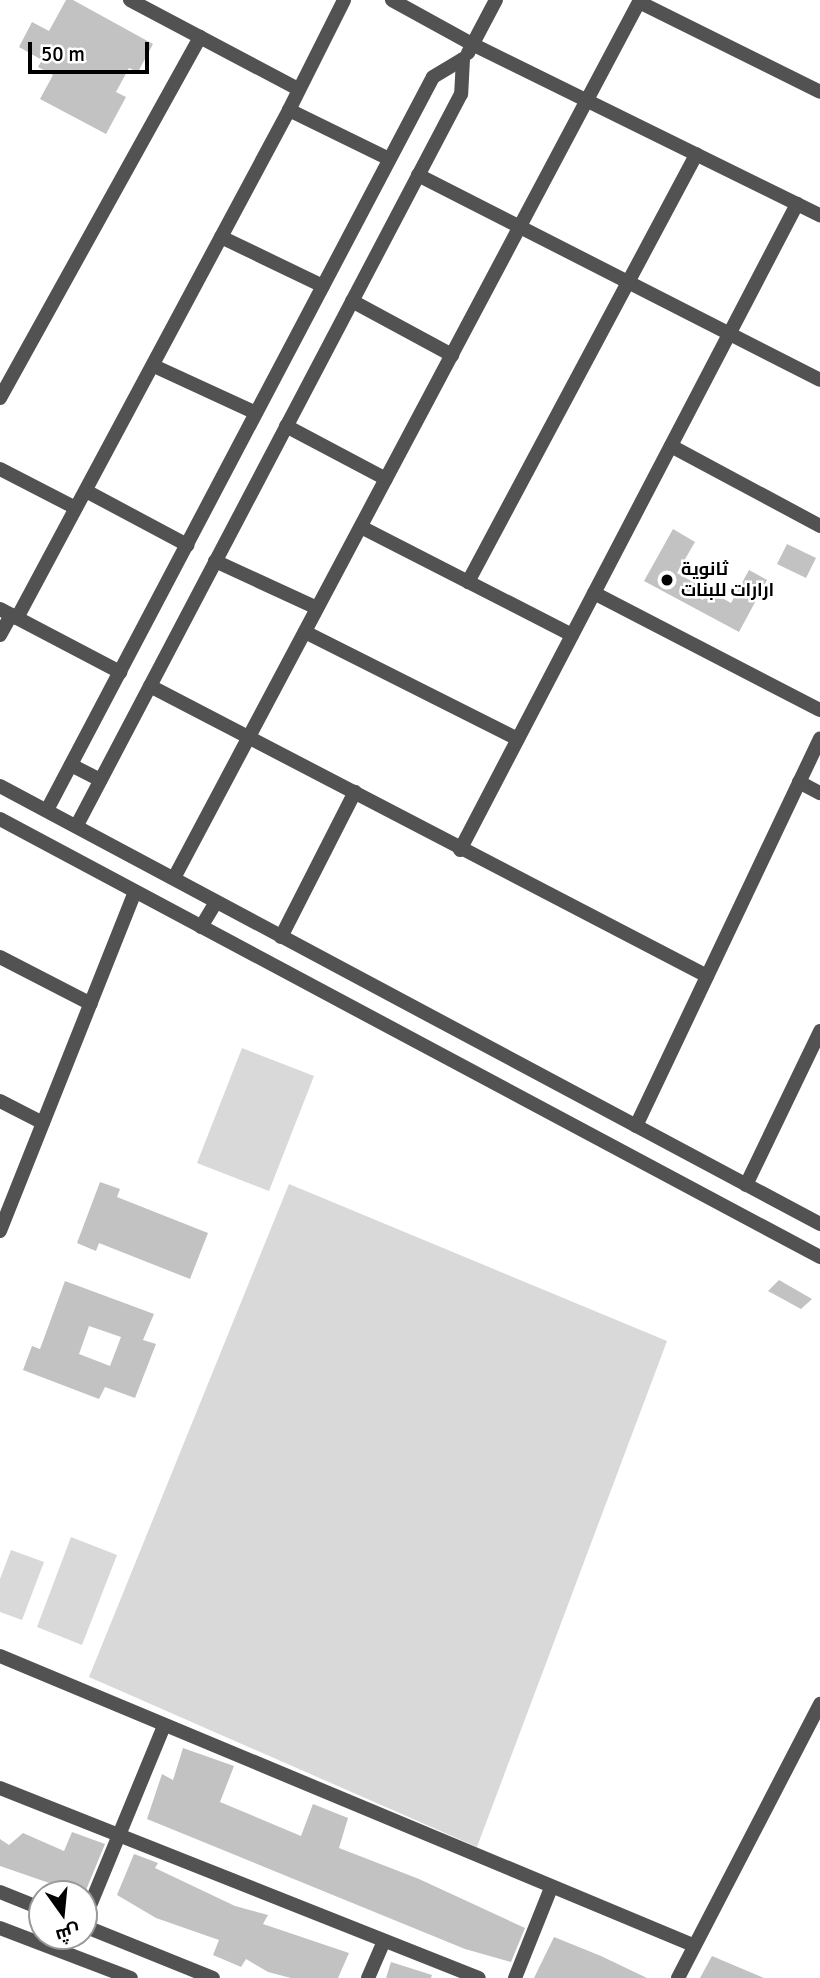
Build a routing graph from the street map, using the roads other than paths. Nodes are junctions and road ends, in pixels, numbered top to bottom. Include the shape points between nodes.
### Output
1 (130, 0) edge
2 (344, 0) edge
3 (392, 0) edge
4 (496, 0) edge
5 (640, 1) edge
6 (200, 37) junction
7 (474, 45) junction
8 (463, 59) junction
9 (298, 89) junction
10 (820, 92) edge
11 (587, 100) junction
12 (289, 110) junction
13 (697, 154) junction
14 (389, 159) junction
15 (418, 175) junction
16 (797, 204) junction
17 (820, 215) edge
18 (520, 226) junction
19 (221, 237) junction
20 (629, 282) junction
21 (323, 286) junction
22 (352, 301) junction
23 (729, 334) junction
24 (452, 355) junction
25 (154, 366) junction
26 (820, 380) edge
27 (0, 398) edge
28 (257, 412) junction
29 (286, 426) junction
30 (671, 446) junction
31 (0, 469) edge
32 (386, 479) junction
33 (86, 491) junction
34 (76, 508) junction
35 (820, 526) edge
36 (360, 527) junction
37 (187, 545) junction
38 (215, 561) junction
39 (468, 582) junction
40 (594, 593) junction
41 (317, 608) junction
42 (9, 614) edge
43 (304, 632) junction
44 (0, 635) edge
45 (572, 635) junction
46 (120, 672) junction
47 (150, 686) junction
48 (820, 710) edge
49 (248, 738) junction
50 (518, 739) junction
51 (820, 739) edge
52 (71, 765) junction
53 (100, 780) junction
54 (799, 782) junction
55 (0, 786) edge
56 (355, 792) junction
57 (820, 793) edge
58 (47, 810) junction
59 (0, 819) edge
60 (77, 825) junction
61 (460, 849) junction
62 (174, 878) junction
63 (135, 892) junction
64 (216, 902) junction
65 (201, 928) junction
66 (281, 937) junction
67 (0, 957) edge
68 (707, 976) junction
69 (91, 1004) junction
70 (820, 1031) edge
71 (0, 1101) edge
72 (43, 1124) junction
73 (636, 1126) junction
74 (746, 1185) junction
75 (820, 1224) edge
76 (0, 1231) edge
77 (820, 1257) edge
78 (0, 1656) edge
79 (820, 1704) edge
80 (164, 1726) junction
81 (0, 1788) edge
82 (119, 1835) junction
83 (98, 1886) edge
84 (551, 1888) junction
85 (0, 1892) edge
86 (28, 1903) edge
87 (0, 1928) edge
88 (98, 1932) edge
89 (384, 1941) junction
90 (693, 1945) junction
91 (131, 1978) edge
92 (213, 1978) edge
93 (368, 1978) edge
94 (478, 1978) edge
95 (515, 1978) edge
96 (678, 1978) edge

1 - 6 street
2 - 9 street
3 - 7 street
4 - 7 street
5 - 10 street
5 - 11 street
6 - 9 street
6 - 27 street
7 - 8 street
7 - 11 street
8 - 14 street via 433,76
8 - 15 street via 461,93
9 - 12 street
11 - 13 street
11 - 18 street
12 - 14 street
12 - 19 street
13 - 16 street
13 - 20 street
14 - 21 street
15 - 18 street
15 - 22 street
16 - 17 street
16 - 23 street
18 - 20 street
18 - 24 street
19 - 21 street
19 - 25 street
20 - 23 street
20 - 39 street
21 - 28 street
22 - 24 street
22 - 29 street
23 - 26 street
23 - 30 street
24 - 32 street
25 - 28 street
25 - 33 street
28 - 37 street
29 - 32 street
29 - 38 street
30 - 35 street
30 - 40 street
31 - 34 street
32 - 36 street
33 - 34 street
33 - 37 street
34 - 42 street
36 - 39 street
36 - 41 street
37 - 46 street
38 - 41 street
38 - 47 street
39 - 45 street
40 - 45 street
40 - 48 street
41 - 43 street
42 - 44 street
42 - 46 street
43 - 49 street
43 - 50 street
45 - 50 street
46 - 52 street
47 - 49 street
47 - 53 street
49 - 56 street
49 - 62 street
50 - 61 street
51 - 54 street
52 - 53 street
52 - 58 street
53 - 60 street
54 - 57 street
54 - 68 street
55 - 58 street
56 - 61 street
56 - 66 street
58 - 60 street
59 - 63 street
60 - 62 street
61 - 68 street
62 - 64 street
63 - 65 street
63 - 69 street
64 - 65 street
64 - 66 street
65 - 77 street
66 - 73 street
67 - 69 street
68 - 73 street
69 - 72 street
70 - 74 street
71 - 72 street
72 - 76 street
73 - 74 street
74 - 75 street
78 - 80 street
79 - 90 street
80 - 82 street
80 - 84 street
81 - 82 street
82 - 83 street
82 - 89 street
84 - 90 street
84 - 95 street
85 - 86 street
87 - 91 street
88 - 92 street
89 - 93 street
89 - 94 street
90 - 96 street

